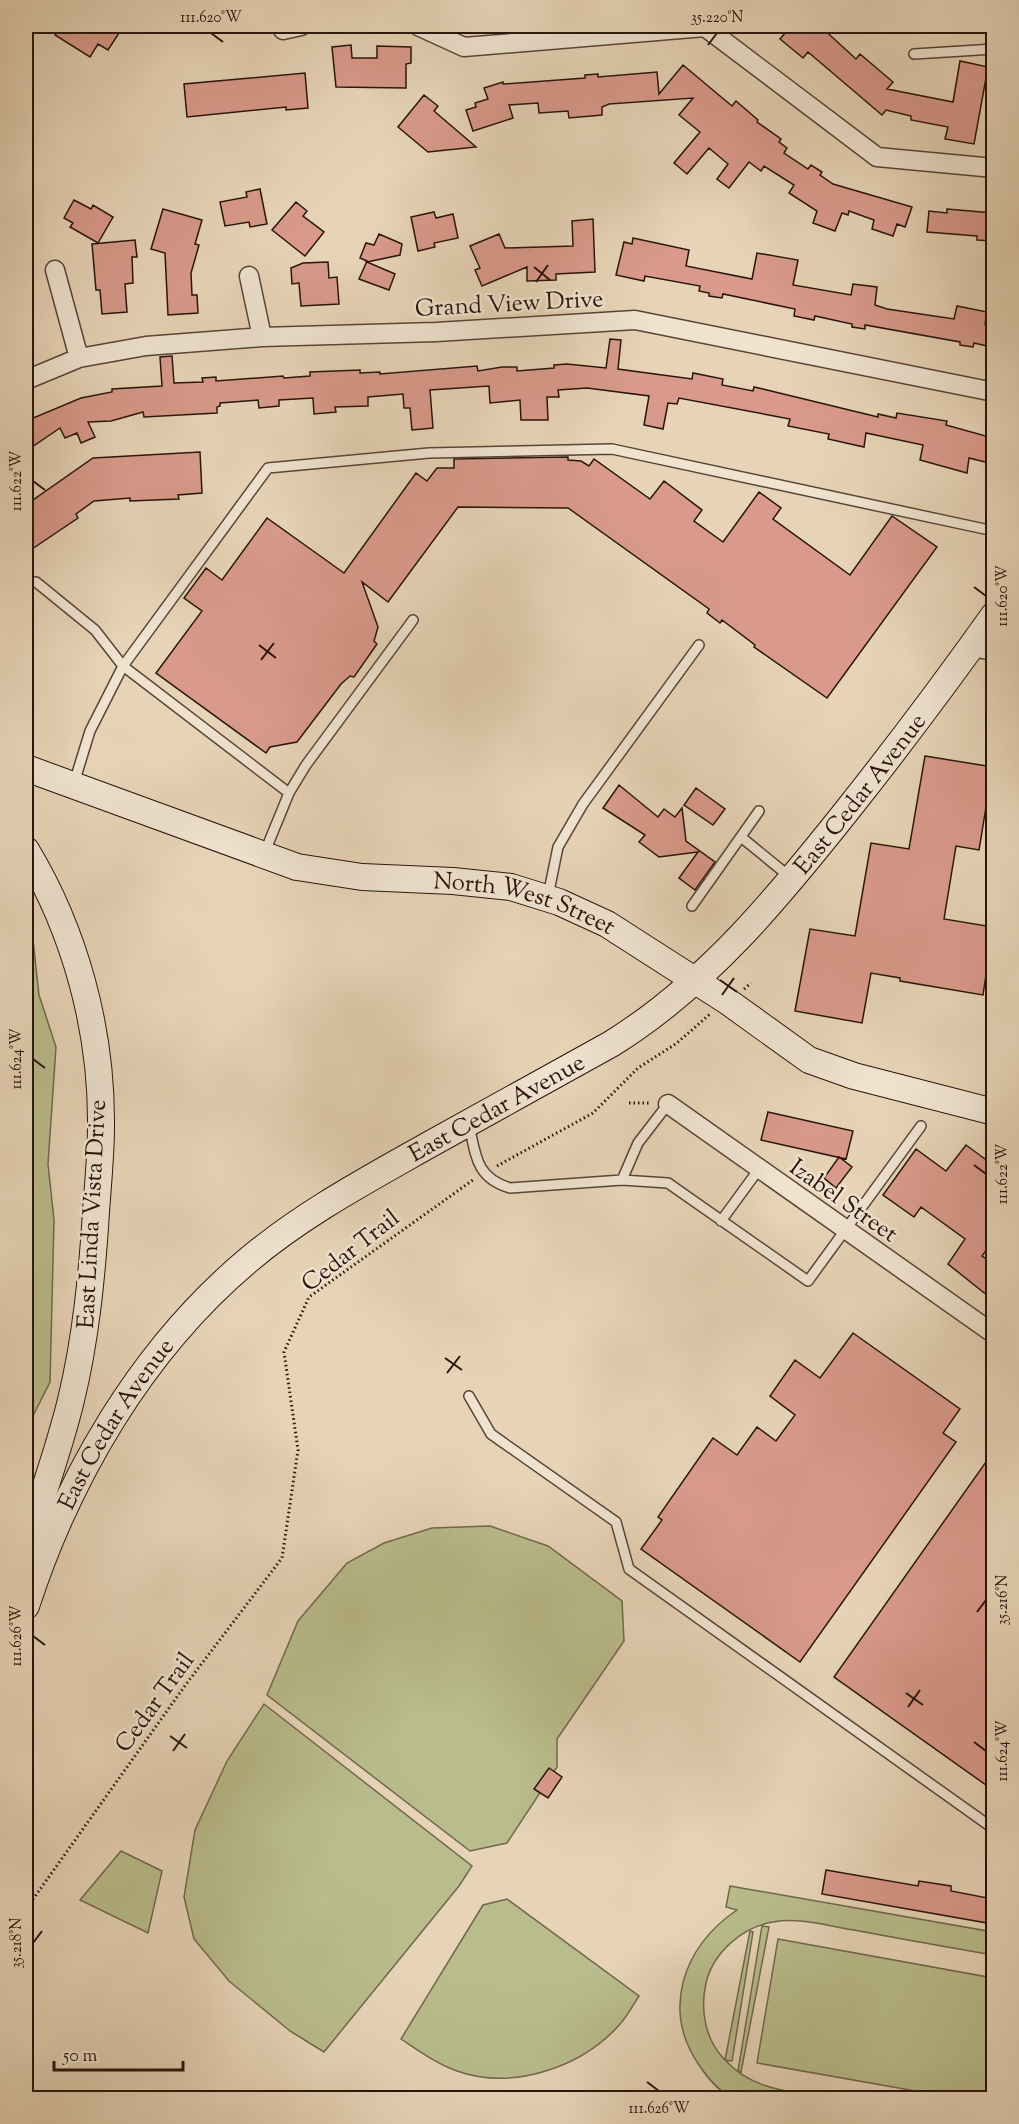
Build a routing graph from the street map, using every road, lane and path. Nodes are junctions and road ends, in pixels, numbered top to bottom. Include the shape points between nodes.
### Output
1 (418, 26) edge
2 (993, 49) edge
3 (914, 54) dead end
4 (993, 168) edge
5 (55, 270) dead end
6 (249, 276) dead end
7 (262, 337) junction
8 (79, 358) junction
9 (26, 380) edge
10 (993, 392) edge
11 (993, 531) edge
12 (36, 582) dead end
13 (993, 615) edge
14 (412, 620) dead end
15 (699, 645) dead end
16 (982, 649) edge
17 (123, 666) junction
18 (26, 768) edge
19 (73, 786) junction
20 (289, 793) junction
21 (759, 811) dead end
22 (741, 837) junction
23 (26, 850) edge
24 (263, 856) junction
25 (792, 879) junction
26 (547, 898) junction
27 (692, 906) dead end
28 (694, 981) junction
29 (704, 1018) dead end
30 (629, 1102) dead end
31 (668, 1104) junction
32 (993, 1112) edge
33 (468, 1123) junction
34 (921, 1126) dead end
35 (759, 1169) junction
36 (484, 1173) junction
37 (622, 1180) junction
38 (721, 1221) junction
39 (845, 1230) junction
40 (993, 1334) edge
41 (469, 1396) dead end
42 (26, 1547) edge
43 (26, 1606) edge
44 (993, 1829) edge
45 (26, 1930) edge

1 - 4 street via 464,47 705,27 878,157
2 - 3 lane
5 - 8 street
6 - 7 street
7 - 8 street, Grand View Drive via 146,346
7 - 10 street, Grand View Drive via 635,320
8 - 9 street, Grand View Drive
11 - 17 lane via 612,449 429,453 268,468
12 - 17 lane via 95,630
13 - 16 street, East Cedar Avenue
14 - 20 lane
15 - 26 lane via 583,804 558,847
16 - 25 street, East Cedar Avenue via 890,755
17 - 19 lane via 90,731
17 - 20 lane
18 - 19 street, North West Street
19 - 24 street, North West Street
20 - 24 lane
21 - 22 lane
22 - 25 lane
22 - 27 lane
23 - 42 street, East Linda Vista Drive via 54,899 78,970 96,1048 101,1125 92,1276 83,1347 71,1401
24 - 26 street, North West Street via 328,874 489,884
25 - 28 street, East Cedar Avenue
26 - 28 street, North West Street via 607,924
28 - 32 street, North West Street via 809,1060 854,1076
28 - 33 street, East Cedar Avenue via 643,1024
29 - 36 path, Cedar Trail via 677,1043 638,1068 593,1113
30 - 31 path
31 - 35 street, Izabel Street
31 - 37 lane via 638,1143
33 - 36 lane via 476,1160
33 - 43 street, East Cedar Avenue via 296,1224 202,1304 159,1354 102,1435 56,1526
34 - 39 lane
35 - 38 lane
35 - 39 street, Izabel Street
36 - 37 lane via 490,1180 510,1188
36 - 45 path, Cedar Trail via 309,1298 284,1352 298,1450 282,1558 184,1687 31,1902
37 - 38 lane via 668,1183
38 - 39 lane via 808,1281
39 - 40 street, Izabel Street
41 - 44 lane via 492,1434 616,1522 629,1569

